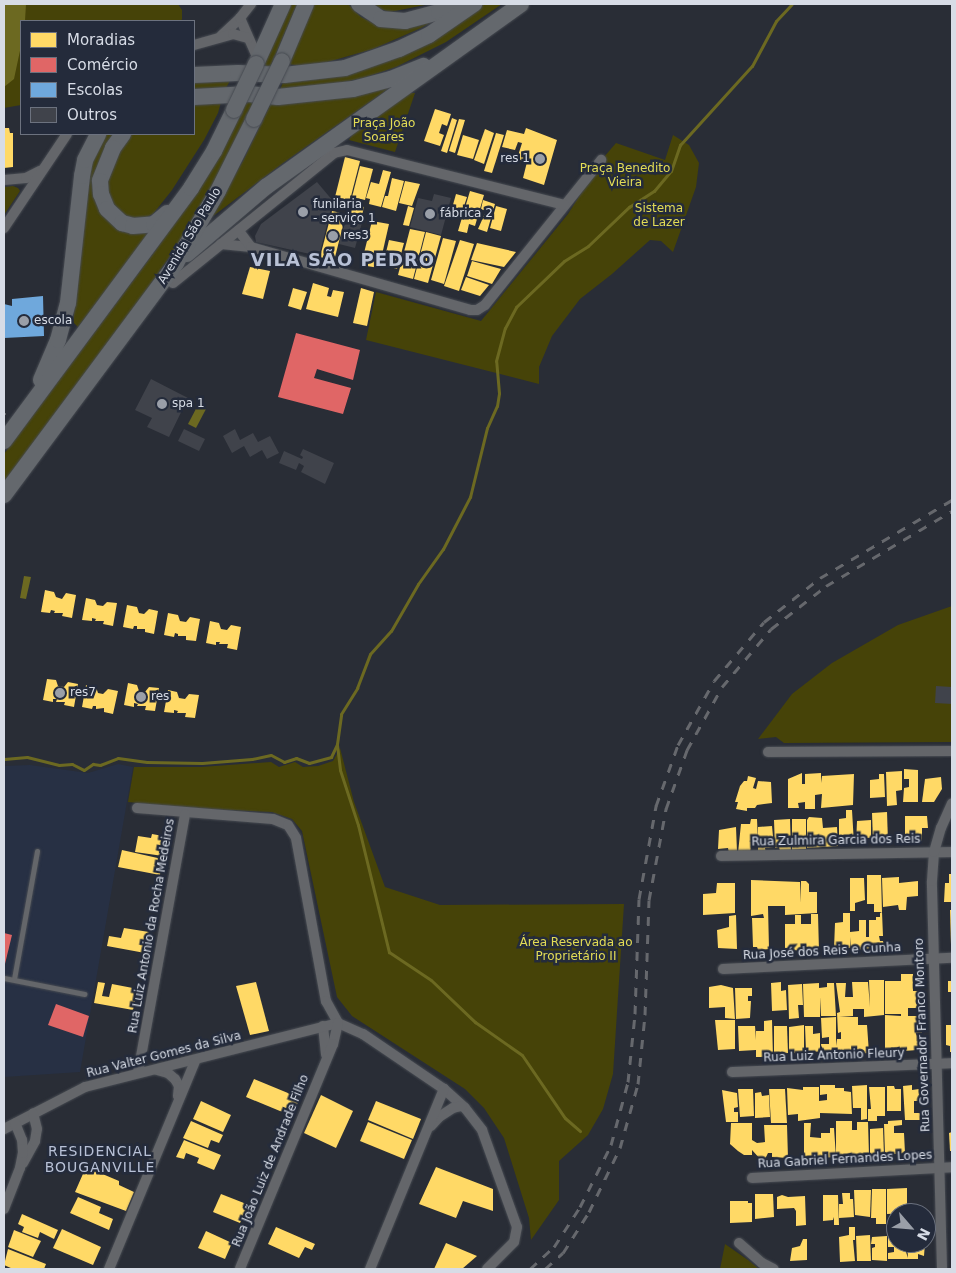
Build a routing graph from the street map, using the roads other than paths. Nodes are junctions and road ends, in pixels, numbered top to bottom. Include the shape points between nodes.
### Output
1 (251, 4) edge
2 (283, 4) edge
3 (306, 4) edge
4 (359, 4) edge
5 (456, 4) edge
6 (474, 4) edge
7 (521, 4) edge
8 (240, 18) junction
9 (221, 36) junction
10 (248, 38) junction
11 (195, 45) edge
12 (452, 53) junction
13 (258, 66) junction
14 (195, 75) edge
15 (195, 97) edge
16 (66, 135) edge
17 (98, 135) edge
18 (122, 135) edge
19 (601, 160) dead end
20 (40, 170) junction
21 (4, 180) edge
22 (191, 188) junction
23 (564, 205) junction
24 (4, 228) edge
25 (238, 230) junction
26 (221, 244) junction
27 (250, 247) junction
28 (172, 273) junction
29 (9, 417) edge
30 (4, 441) edge
31 (4, 496) edge
32 (768, 752) dead end
33 (952, 752) edge
34 (952, 803) edge
35 (137, 808) dead end
36 (185, 814) junction
37 (37, 852) dead end
38 (934, 852) junction
39 (952, 852) edge
40 (721, 856) dead end
41 (934, 958) junction
42 (952, 958) edge
43 (723, 969) dead end
44 (4, 978) edge
45 (14, 979) junction
46 (84, 994) dead end
47 (338, 1023) junction
48 (323, 1026) junction
49 (195, 1061) junction
50 (324, 1063) junction
51 (952, 1063) edge
52 (936, 1064) junction
53 (155, 1070) junction
54 (732, 1072) dead end
55 (138, 1073) junction
56 (444, 1089) junction
57 (178, 1102) junction
58 (462, 1106) junction
59 (33, 1113) junction
60 (15, 1123) junction
61 (4, 1129) edge
62 (426, 1133) junction
63 (952, 1167) edge
64 (20, 1168) junction
65 (940, 1168) junction
66 (752, 1178) dead end
67 (4, 1208) edge
68 (739, 1242) dead end
69 (109, 1269) edge
70 (240, 1269) edge
71 (370, 1269) edge
72 (487, 1269) edge
73 (774, 1269) edge
74 (942, 1269) edge

1 - 8 street
2 - 13 main road, Avenida São Paulo
3 - 28 main road, Avenida São Paulo, bridge via 254,119
4 - 5 main road via 381,18 405,21
6 - 13 main road via 429,35 345,68 284,75
7 - 12 main road
8 - 9 street
8 - 10 street
9 - 10 street via 233,34
9 - 11 street
10 - 13 street
12 - 15 main road via 391,79 353,89 271,97 249,94
12 - 28 main road via 267,186
13 - 14 main road
13 - 22 main road, Avenida São Paulo, bridge
16 - 20 street
17 - 29 main road via 85,160 82,176 70,292 62,329 48,366
18 - 22 main road via 113,148 100,181 104,202 114,218 133,226 154,224
19 - 23 street
20 - 21 street via 26,178
20 - 24 street
22 - 29 main road, Avenida São Paulo
23 - 25 street via 347,150 334,153
23 - 27 street via 485,305 477,310
25 - 26 street
25 - 27 street
26 - 27 street
26 - 28 street
28 - 31 main road, Avenida São Paulo
29 - 30 main road, Avenida São Paulo
32 - 33 street
34 - 38 street, Rua Governador Franco Montoro
35 - 36 street
36 - 47 street via 273,819 288,826 296,838 326,1001
36 - 55 street, Rua Luiz Antonio da Rocha Medeiros
37 - 45 lane
38 - 39 street, Rua Zulmira Garcia dos Reis
38 - 40 street, Rua Zulmira Garcia dos Reis
38 - 41 street, Rua Governador Franco Montoro
41 - 42 street, Rua José dos Reis e Cunha
41 - 43 street, Rua José dos Reis e Cunha
41 - 52 street, Rua Governador Franco Montoro
44 - 45 lane
45 - 46 lane
47 - 48 street, Rua Valter Gomes da Silva
47 - 50 street, Rua João Luiz de Andrade Filho
47 - 56 street via 363,1034
48 - 49 street, Rua Valter Gomes da Silva
48 - 50 street, Rua João Luiz de Andrade Filho via 327,1050
49 - 53 street, Rua Valter Gomes da Silva
49 - 57 street
50 - 70 street, Rua João Luiz de Andrade Filho
51 - 52 street, Rua Luiz Antonio Fleury
52 - 54 street, Rua Luiz Antonio Fleury
52 - 65 street, Rua Governador Franco Montoro
53 - 55 street, Rua Valter Gomes da Silva
53 - 57 street via 168,1073 175,1079 179,1086
55 - 59 street, Rua Valter Gomes da Silva via 85,1087
56 - 58 street
56 - 62 street
57 - 69 street
58 - 62 street via 452,1108 439,1117
58 - 72 street via 482,1130 517,1227 514,1242
59 - 60 street, Rua Valter Gomes da Silva
59 - 64 street via 37,1129 35,1141
60 - 61 street, Rua Valter Gomes da Silva
60 - 64 street via 22,1140
62 - 71 street
63 - 65 street, Rua Gabriel Fernandes Lopes
64 - 67 street
65 - 66 street, Rua Gabriel Fernandes Lopes
65 - 74 street, Rua Governador Franco Montoro
68 - 73 street via 762,1263

